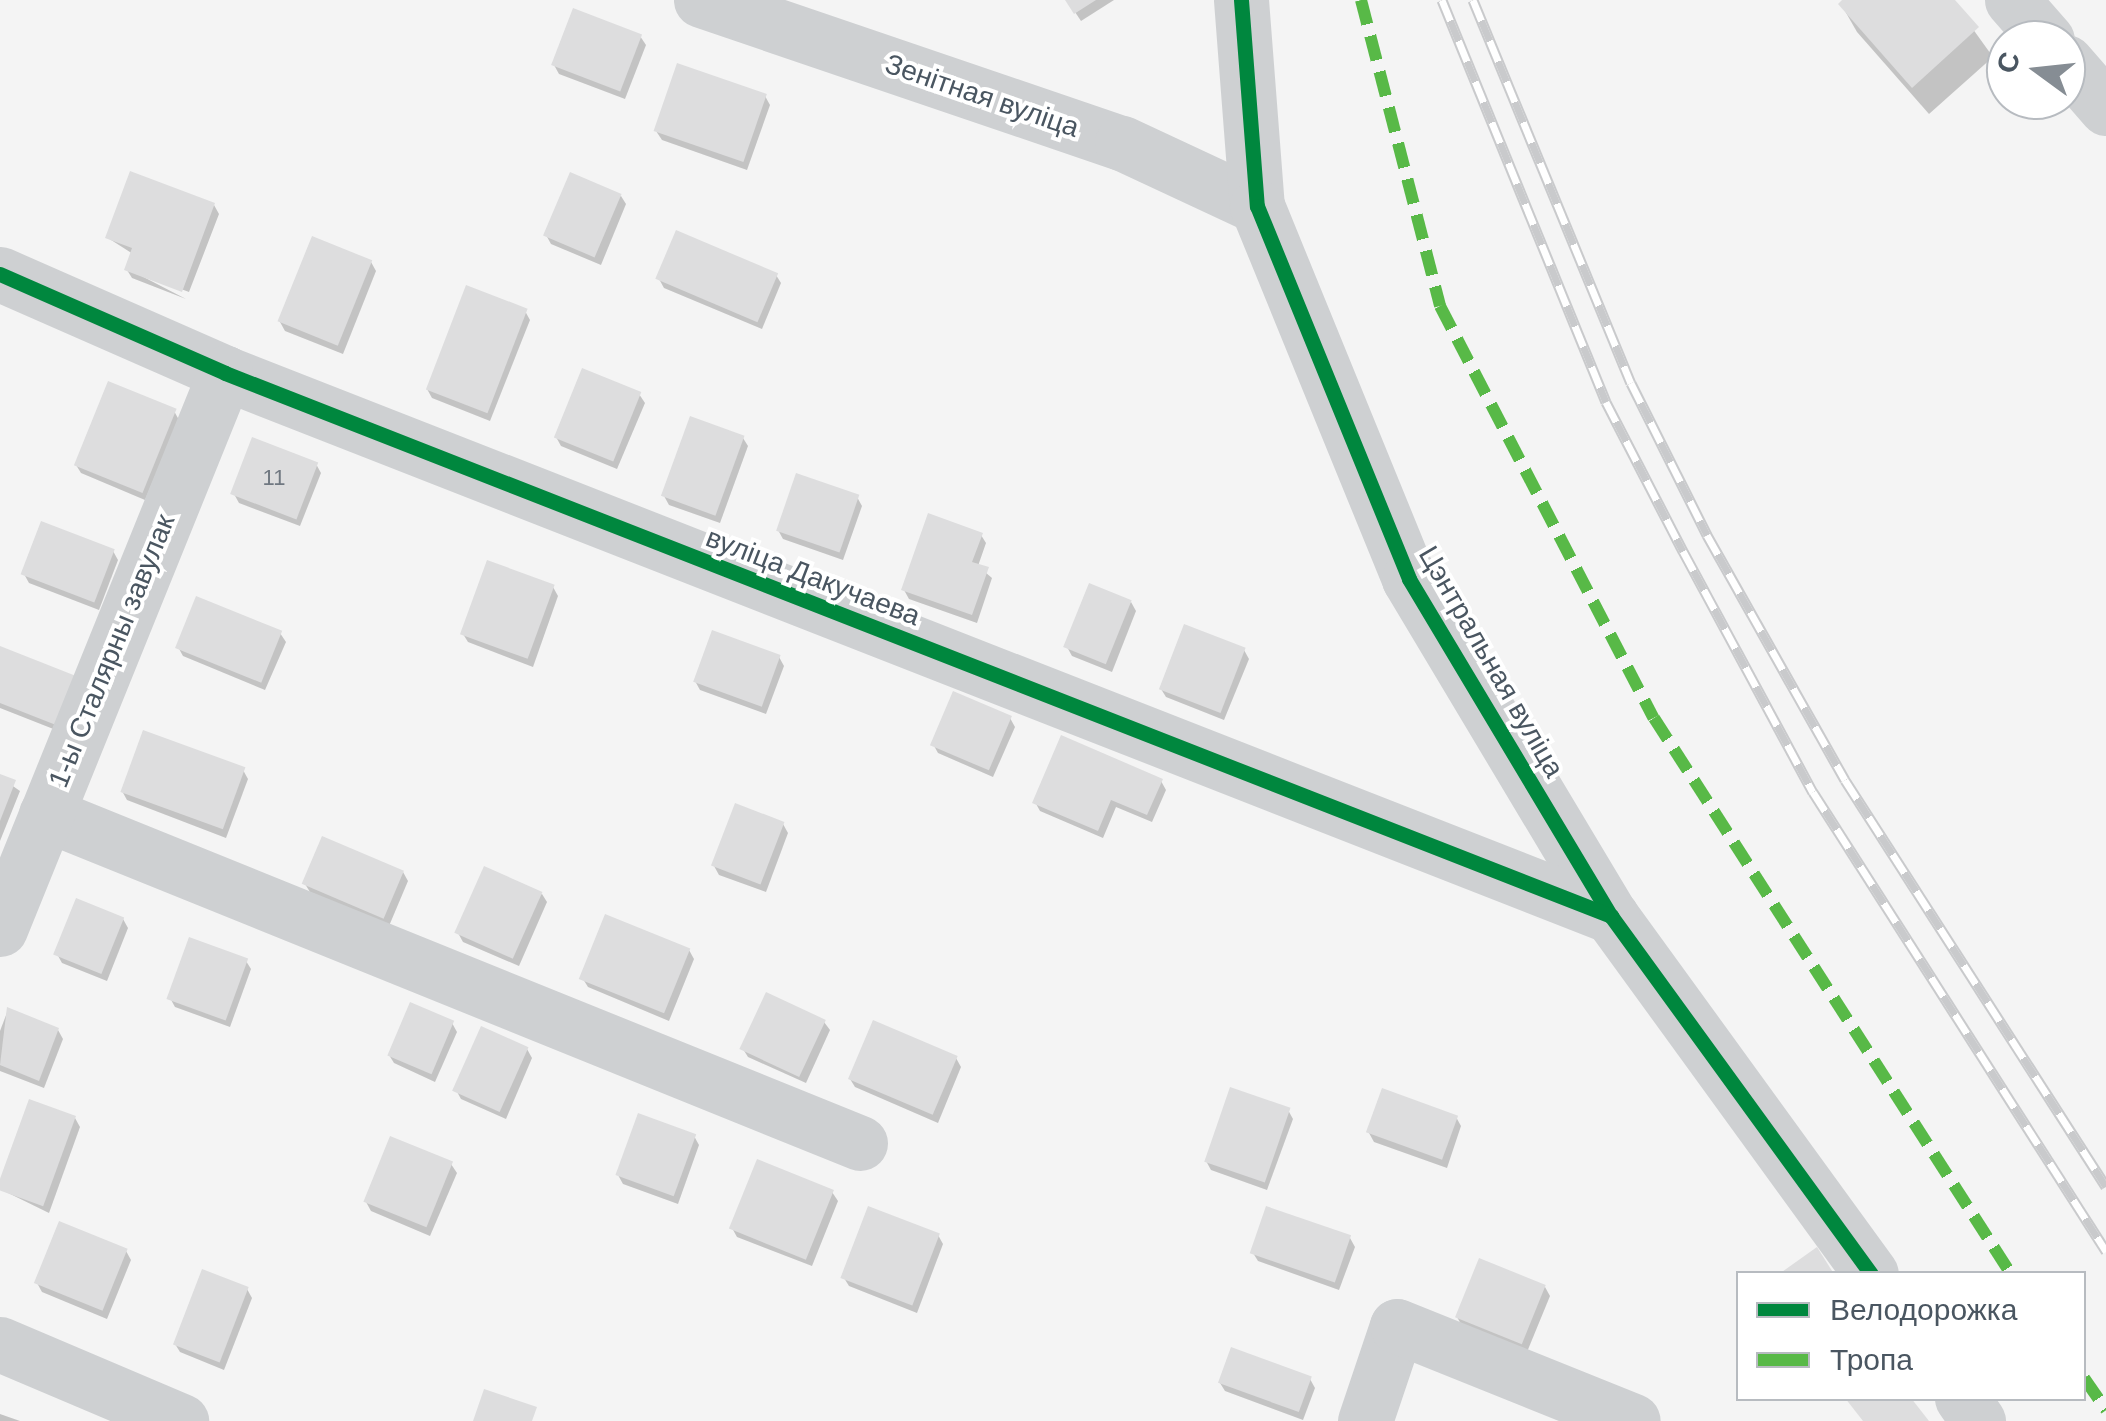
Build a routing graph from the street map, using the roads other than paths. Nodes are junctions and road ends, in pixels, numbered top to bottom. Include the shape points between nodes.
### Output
1 (702, 0) edge
2 (1241, 0) edge
3 (2012, 0) edge
4 (2030, 20) edge
5 (2086, 85) edge
6 (2106, 108) edge
7 (1256, 206) junction
8 (0, 274) edge
9 (225, 373) junction
10 (46, 814) junction
11 (1611, 916) junction
12 (0, 929) edge
13 (860, 1143) dead end
14 (1869, 1271) edge
15 (0, 1344) edge
16 (180, 1421) edge
17 (1366, 1421) edge
18 (1634, 1421) edge

1 - 7 street, Зенітная вуліца via 1122,143
2 - 7 street, Цэнтральная вуліца
3 - 4 street
5 - 6 street
7 - 11 street, Цэнтральная вуліца via 1409,578
8 - 9 street, вуліца Дакучаева
9 - 10 street, 1-ы Сталярны завулак
9 - 11 street, вуліца Дакучаева
10 - 12 street, 1-ы Сталярны завулак
10 - 13 street
11 - 14 street, Цэнтральная вуліца
15 - 16 street
17 - 18 street via 1397,1326

